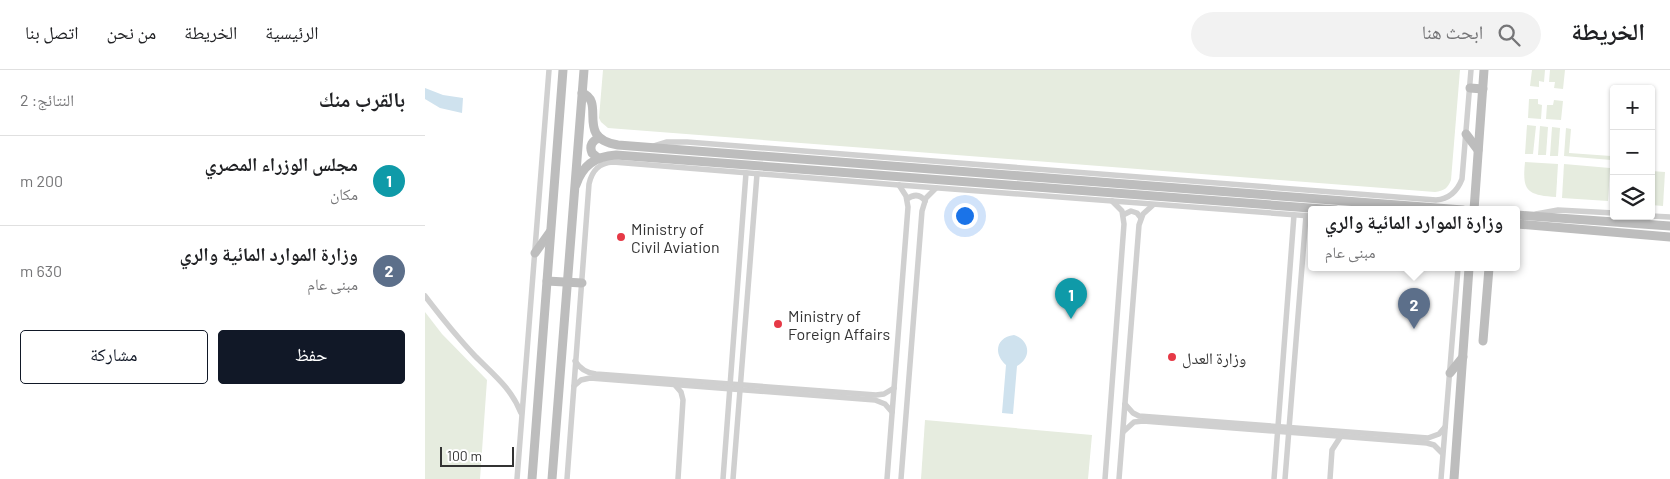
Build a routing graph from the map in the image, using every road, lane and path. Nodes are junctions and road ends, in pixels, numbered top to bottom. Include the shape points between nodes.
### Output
1 (549, 70) edge
2 (563, 70) edge
3 (584, 70) edge
4 (1471, 70) edge
5 (1484, 70) edge
6 (1470, 88) junction
7 (1483, 89) junction
8 (582, 93) junction
9 (1466, 134) junction
10 (600, 138) junction
11 (649, 148) junction
12 (1478, 150) junction
13 (638, 156) junction
14 (598, 158) junction
15 (646, 164) junction
16 (746, 173) junction
17 (757, 174) junction
18 (842, 176) junction
19 (576, 185) junction
20 (899, 185) junction
21 (936, 188) junction
22 (1110, 192) junction
23 (1097, 196) junction
24 (907, 199) junction
25 (925, 201) junction
26 (1409, 202) junction
27 (1153, 204) junction
28 (1436, 206) edge
29 (1473, 206) edge
30 (1308, 208) edge
31 (1610, 213) edge
32 (1123, 215) junction
33 (1294, 215) junction
34 (1520, 215) edge
35 (1308, 216) edge
36 (1529, 216) junction
37 (1655, 216) edge
38 (1670, 217) edge
39 (1141, 218) junction
40 (1520, 224) edge
41 (1670, 226) edge
42 (1308, 227) edge
43 (550, 232) junction
44 (1670, 237) edge
45 (535, 254) junction
46 (1458, 271) edge
47 (1469, 271) edge
48 (1489, 271) edge
49 (547, 281) junction
50 (567, 282) junction
51 (582, 283) junction
52 (425, 296) edge
53 (1483, 341) dead end
54 (1463, 357) junction
55 (575, 361) junction
56 (1450, 374) junction
57 (675, 385) junction
58 (574, 386) junction
59 (693, 386) junction
60 (730, 387) junction
61 (740, 387) junction
62 (894, 388) junction
63 (683, 400) junction
64 (1125, 404) junction
65 (892, 412) junction
66 (522, 415) junction
67 (1445, 427) junction
68 (1278, 429) junction
69 (1289, 430) junction
70 (1123, 432) junction
71 (1326, 435) junction
72 (1341, 436) junction
73 (1332, 450) junction
74 (1442, 453) junction
75 (517, 479) edge
76 (532, 479) edge
77 (553, 479) edge
78 (567, 479) edge
79 (678, 479) edge
80 (723, 479) edge
81 (733, 479) edge
82 (887, 479) edge
83 (901, 479) edge
84 (1105, 479) edge
85 (1119, 479) edge
86 (1274, 479) edge
87 (1285, 479) edge
88 (1330, 479) edge
89 (1441, 479) edge
90 (1454, 479) edge

1 - 45 street
2 - 43 street
3 - 8 street
4 - 6 street
5 - 7 street
6 - 7 street
6 - 9 street
7 - 12 street
8 - 10 street via 592,102 593,127
8 - 19 street
9 - 12 street
9 - 26 street via 1461,179 1455,191 1440,200
10 - 11 street via 613,144
10 - 14 street via 591,146 592,153
11 - 22 street
11 - 26 street via 667,142 687,142
12 - 29 street
13 - 14 street
13 - 15 street
13 - 18 street
14 - 19 street via 582,172
15 - 16 street
15 - 51 street via 605,163 592,173
16 - 17 street
16 - 60 street
17 - 18 street
17 - 61 street
18 - 20 street
18 - 23 street
19 - 50 street
20 - 21 street
20 - 24 street
21 - 23 street
21 - 25 street
22 - 23 street
22 - 26 street
22 - 27 street
22 - 30 street
22 - 32 street
24 - 25 street via 917,195
24 - 62 street
25 - 83 street
26 - 28 street
27 - 33 street
27 - 39 street
31 - 36 street via 1558,210
32 - 39 street via 1137,213
32 - 84 street via 1125,224
33 - 35 street
33 - 68 street
34 - 36 street
36 - 41 street
37 - 38 street
39 - 64 street
40 - 44 street
42 - 69 street
43 - 45 street
43 - 49 street
45 - 66 street
46 - 56 street
47 - 54 street
48 - 53 street
49 - 50 street
49 - 76 street
50 - 51 street
50 - 77 street
51 - 55 street
52 - 66 street via 447,326 504,384
54 - 56 street
54 - 90 street
55 - 58 street
55 - 60 street via 581,369 591,373
56 - 67 street
57 - 58 street via 590,378
57 - 59 street
57 - 63 street
58 - 78 street
59 - 60 street
59 - 63 street
60 - 61 street
60 - 80 street
61 - 62 street via 876,395
61 - 65 street via 875,400
61 - 81 street
62 - 65 street
63 - 79 street
64 - 68 street via 1139,416
64 - 70 street
65 - 82 street
66 - 75 street
67 - 69 street via 1439,434 1428,438
67 - 74 street
68 - 69 street
68 - 70 street via 1138,421 1129,424
68 - 86 street
69 - 71 street
69 - 87 street
70 - 85 street
71 - 72 street
71 - 73 street
72 - 73 street
72 - 74 street via 1427,443
73 - 88 street
74 - 89 street

